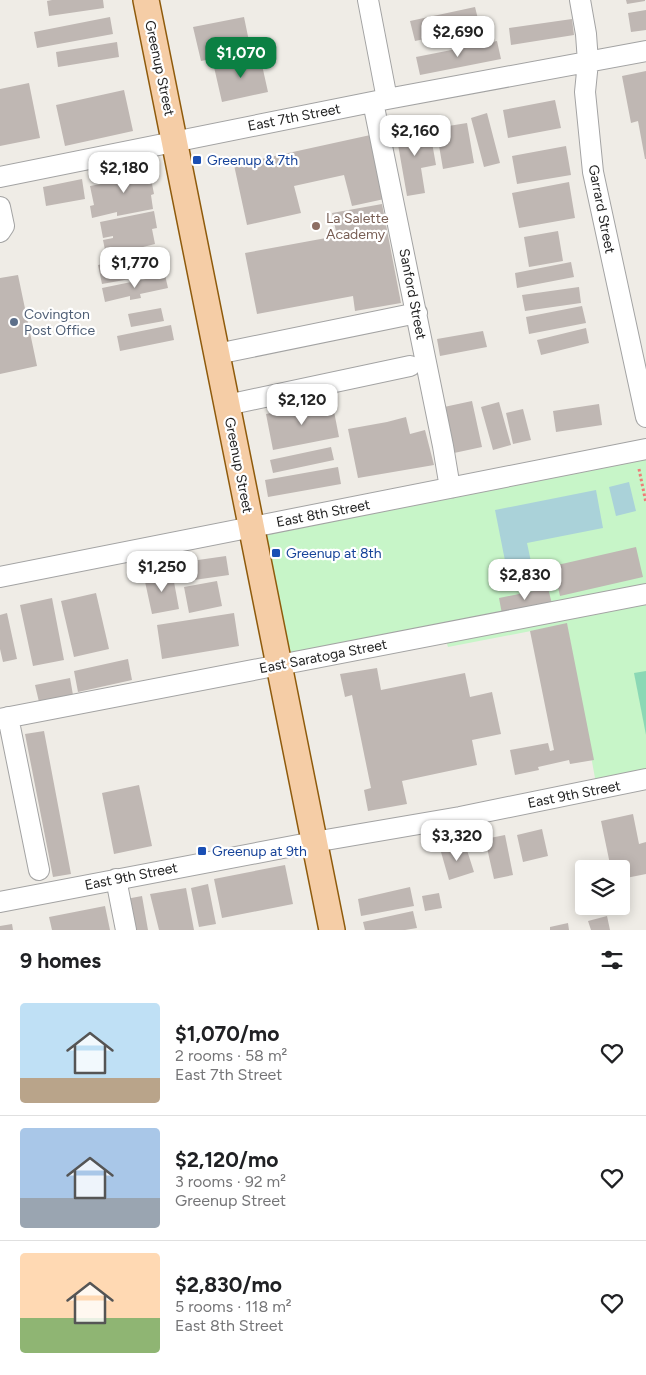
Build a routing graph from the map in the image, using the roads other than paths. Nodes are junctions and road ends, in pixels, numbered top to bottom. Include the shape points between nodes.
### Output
1 (146, 0) edge
2 (368, 0) edge
3 (580, 0) edge
4 (646, 51) edge
5 (588, 62) junction
6 (380, 100) junction
7 (175, 141) junction
8 (0, 176) edge
9 (0, 207) edge
10 (0, 232) edge
11 (417, 313) junction
12 (217, 354) junction
13 (410, 366) dead end
14 (227, 405) junction
15 (646, 417) edge
16 (641, 450) edge
17 (450, 488) junction
18 (251, 527) junction
19 (0, 577) edge
20 (646, 594) edge
21 (279, 665) junction
22 (4, 718) edge
23 (646, 779) edge
24 (314, 842) junction
25 (39, 870) dead end
26 (116, 879) junction
27 (0, 902) edge
28 (126, 930) edge
29 (332, 930) edge

1 - 7 main road, Greenup Street
2 - 6 street, Sanford Street
3 - 5 street, Garrard Street
4 - 5 street, East 7th Street
5 - 6 street, East 7th Street
5 - 15 street, Garrard Street via 585,92 593,172
6 - 7 street, East 7th Street
6 - 11 street, Sanford Street
7 - 8 street, East 7th Street
7 - 12 main road, Greenup Street
9 - 10 street via 4,226
11 - 12 street
11 - 17 street, Sanford Street
12 - 14 main road, Greenup Street
13 - 14 street
14 - 18 main road, Greenup Street
16 - 17 street, East 8th Street
17 - 18 street, East 8th Street
18 - 19 street, East 8th Street
18 - 21 main road, Greenup Street
20 - 21 street, East Saratoga Street
21 - 22 street, East Saratoga Street
21 - 24 main road, Greenup Street
22 - 25 street
23 - 24 street, East 9th Street via 460,817
24 - 26 street, East 9th Street
24 - 29 main road, Greenup Street
26 - 27 street, East 9th Street
26 - 28 street

